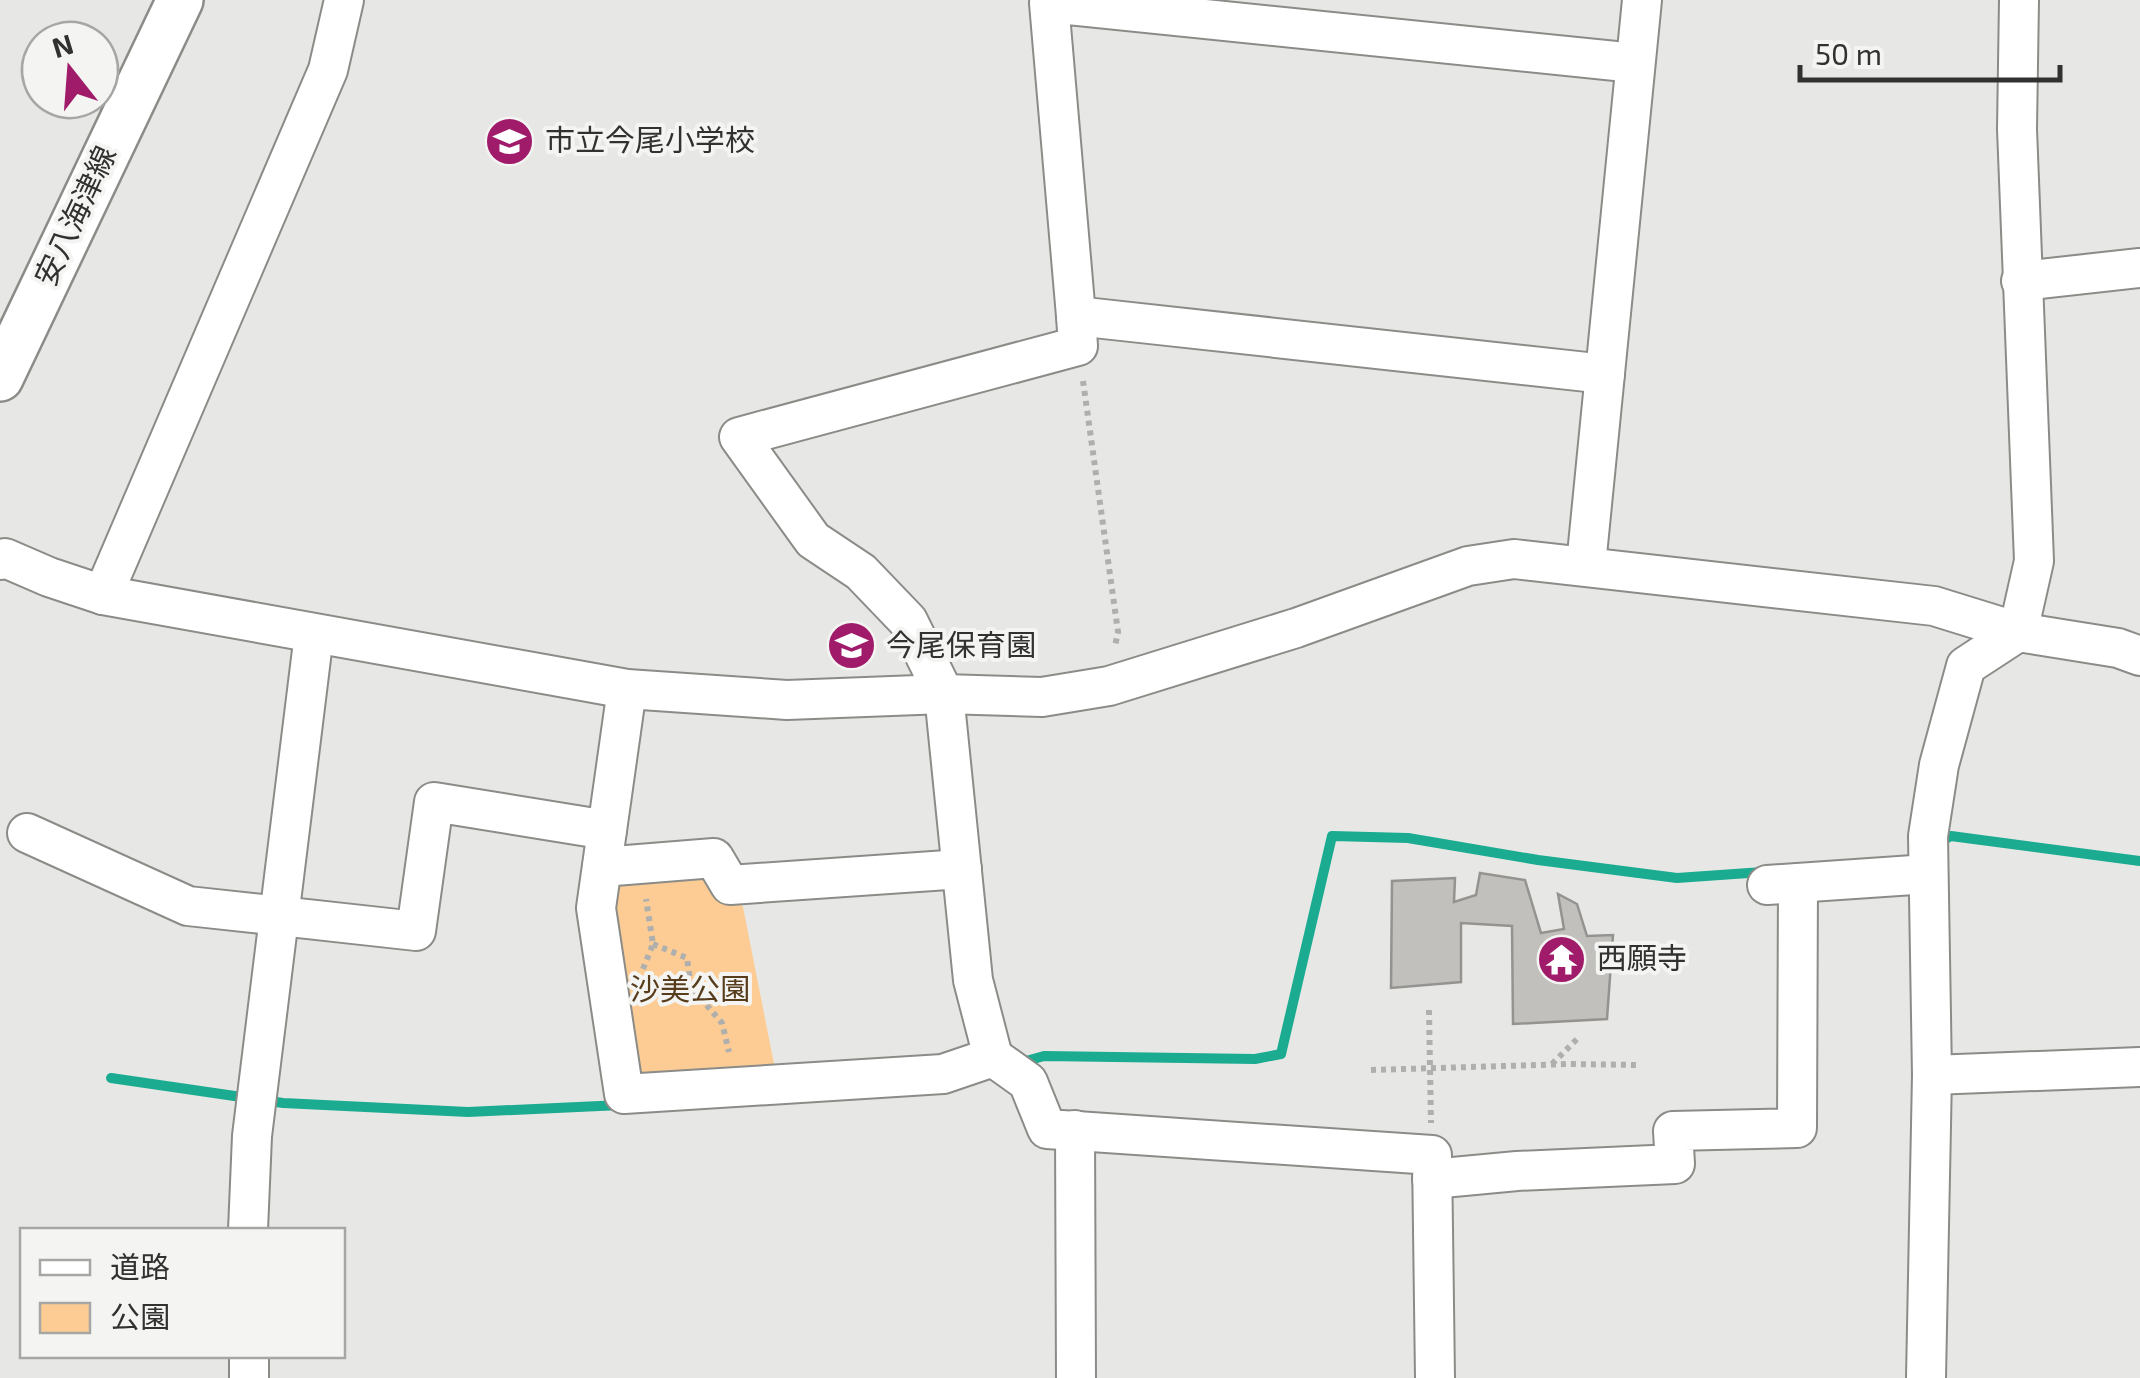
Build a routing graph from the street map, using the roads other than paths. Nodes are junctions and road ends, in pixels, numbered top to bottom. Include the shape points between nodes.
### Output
1 (180, 0) edge
2 (344, 0) edge
3 (1642, 0) edge
4 (2019, 0) edge
5 (1634, 64) junction
6 (2140, 268) edge
7 (2021, 281) junction
8 (1077, 331) junction
9 (1605, 374) junction
10 (0, 378) edge
11 (2, 549) edge
12 (1586, 565) junction
13 (104, 595) junction
14 (2018, 632) junction
15 (314, 634) junction
16 (2140, 656) edge
17 (627, 689) junction
18 (944, 694) junction
19 (27, 833) dead end
20 (604, 848) junction
21 (962, 869) junction
22 (1928, 874) junction
23 (280, 918) junction
24 (993, 1058) junction
25 (2140, 1067) edge
26 (1932, 1076) junction
27 (1076, 1130) junction
28 (1432, 1167) junction
29 (248, 1228) edge
30 (1076, 1378) edge
31 (1434, 1378) edge
32 (1926, 1378) edge

1 - 10 main road, 安八海津線
2 - 13 street via 328,70
3 - 5 street
4 - 7 street
5 - 8 street via 1048,3
5 - 9 street
6 - 7 street
7 - 14 street via 2034,561
8 - 9 street
8 - 18 street via 738,437 813,540 861,572 908,620
9 - 12 street
11 - 13 street via 49,577
12 - 14 street via 1934,606
12 - 18 street via 1514,559 1468,566 1109,686 1042,697
13 - 15 street
14 - 16 street
14 - 22 street via 1966,666 1939,764
15 - 17 street
15 - 23 street
17 - 18 street via 787,700
17 - 20 street
18 - 21 street
19 - 23 street via 188,906
20 - 21 street via 640,864 714,858 730,884
20 - 23 street via 434,802 416,931
20 - 24 street via 596,908 624,1094 943,1074
21 - 24 street via 973,980
22 - 26 street
22 - 28 street via 1782,884 1797,1128 1673,1131 1675,1164 1517,1171
23 - 29 street via 252,1136
24 - 27 street via 1028,1082 1047,1129
25 - 26 street
26 - 32 street
27 - 28 street
27 - 30 street
28 - 31 street

